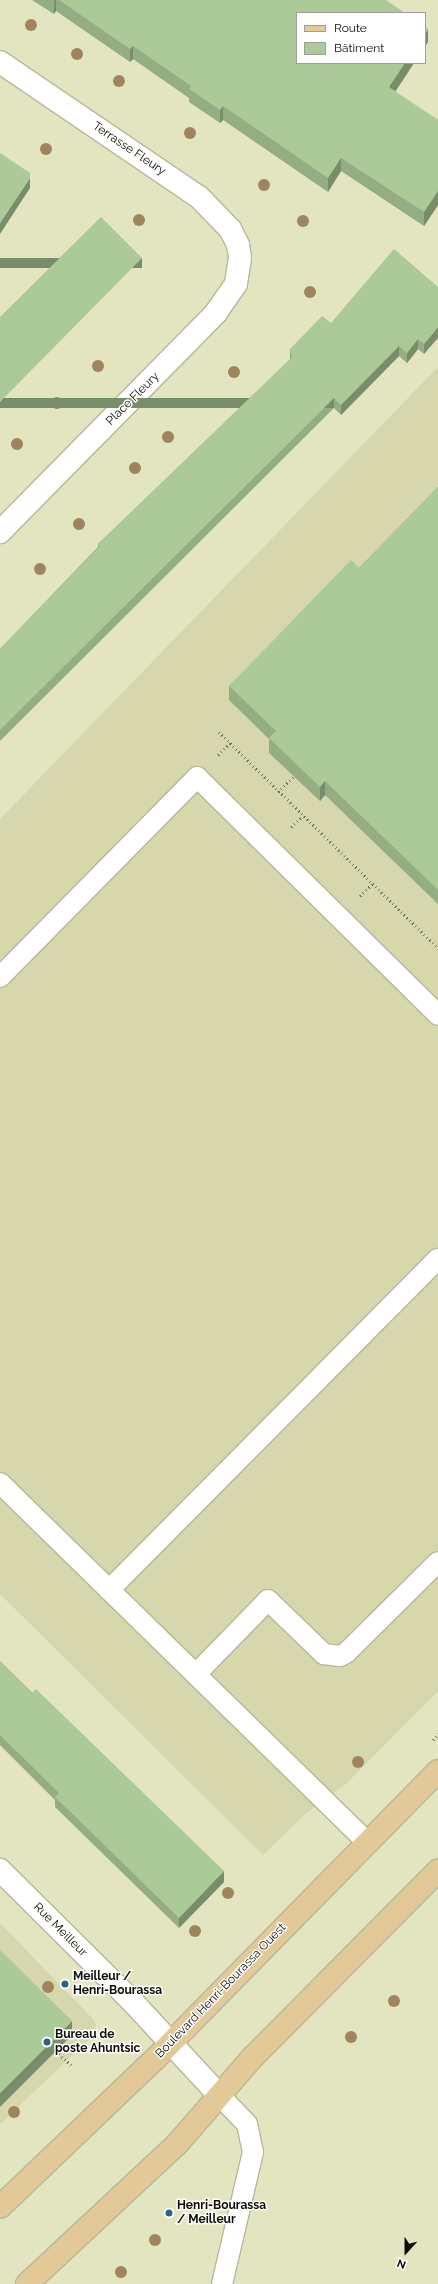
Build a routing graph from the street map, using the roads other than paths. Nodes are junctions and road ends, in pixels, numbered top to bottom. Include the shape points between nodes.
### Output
1 (0, 62) edge
2 (240, 252) joint
3 (0, 532) edge
4 (0, 977) edge
5 (438, 1015) edge
6 (438, 1258) edge
7 (0, 1483) edge
8 (438, 1562) edge
9 (109, 1590) junction
10 (196, 1674) junction
11 (438, 1771) edge
12 (367, 1842) junction
13 (0, 1870) edge
14 (438, 1871) edge
15 (171, 2043) junction
16 (219, 2094) junction
17 (0, 2207) edge
18 (27, 2284) edge
19 (222, 2284) edge

1 - 2 street, Terrasse Fleury via 199,197 230,229
2 - 3 street, Place Fleury via 236,284 216,313
4 - 5 lane via 197,777
6 - 9 lane
7 - 9 lane
8 - 10 lane via 346,1654 332,1657 324,1654 268,1600
9 - 10 lane
10 - 12 lane
11 - 12 main road, Boulevard Henri-Bourassa Ouest
12 - 15 main road, Boulevard Henri-Bourassa Ouest
13 - 15 street, Rue Meilleur
14 - 16 main road
15 - 16 street, Rue Meilleur
15 - 17 main road, Boulevard Henri-Bourassa Ouest
16 - 18 main road via 178,2143
16 - 19 lane via 247,2124 253,2152

